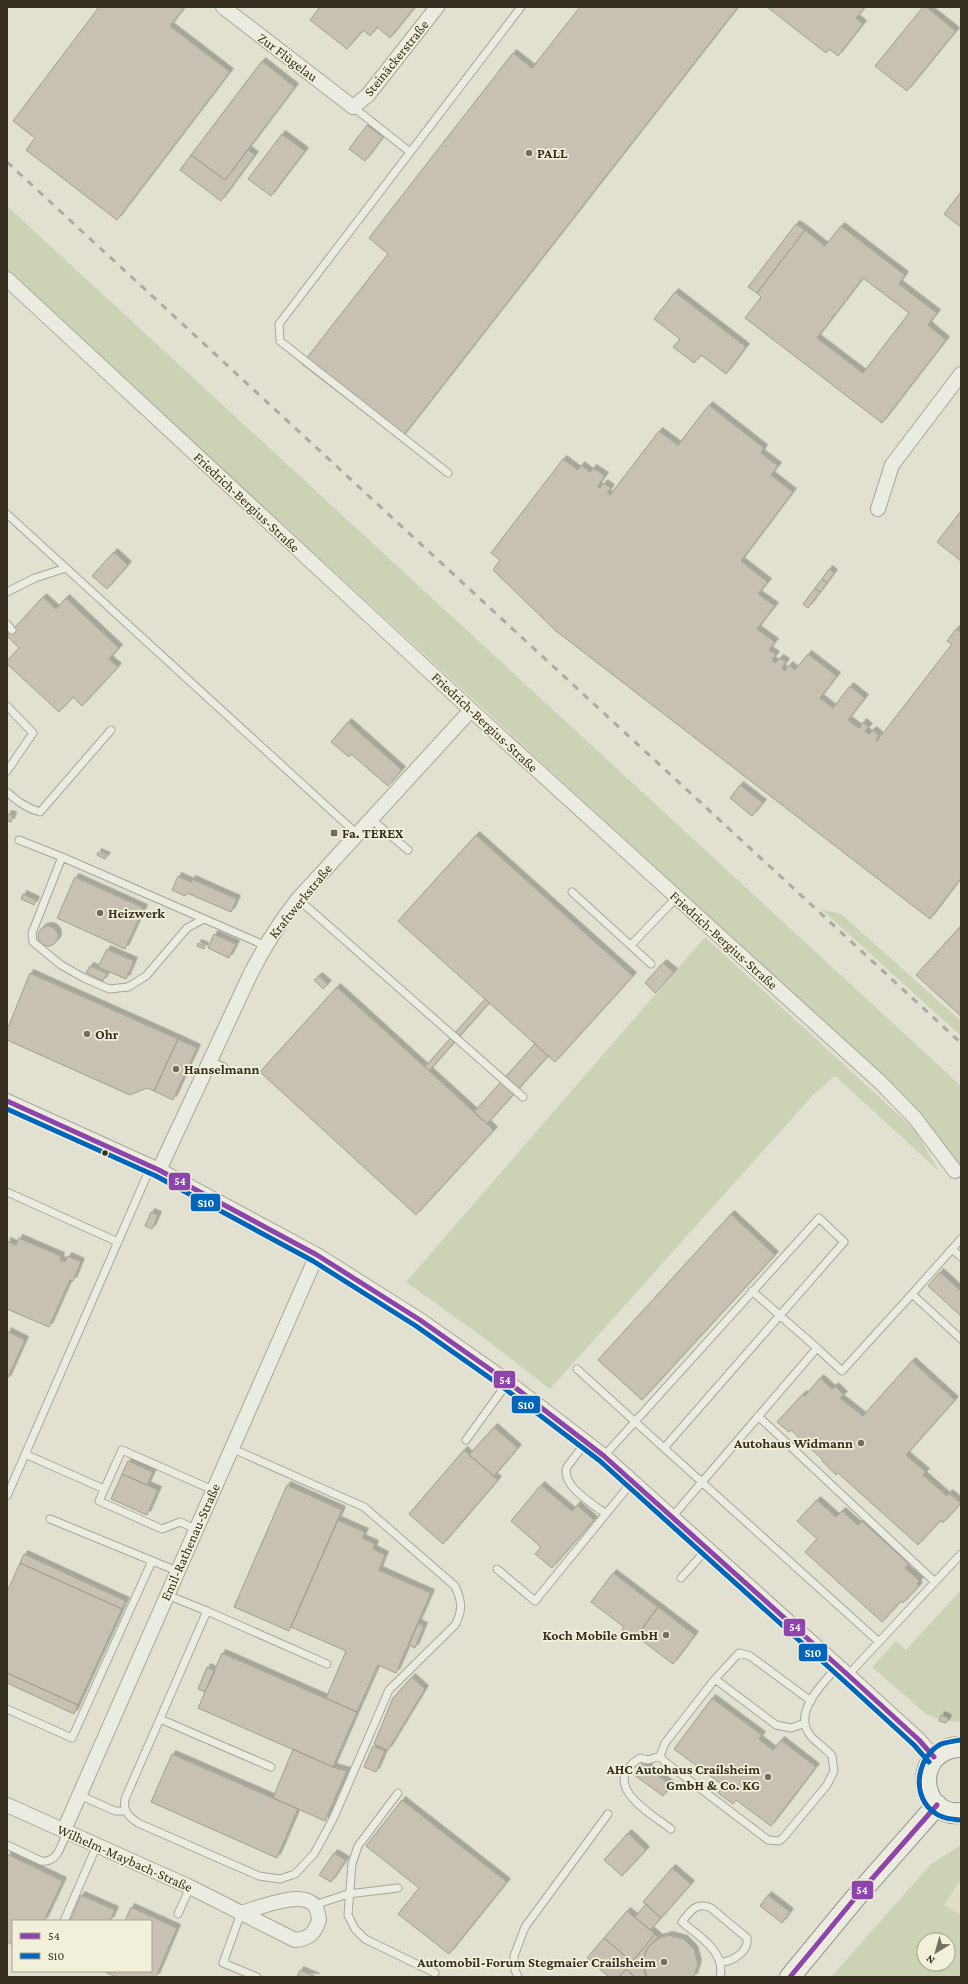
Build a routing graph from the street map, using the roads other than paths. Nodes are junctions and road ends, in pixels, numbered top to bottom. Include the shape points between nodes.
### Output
1 (223, 7) edge
2 (437, 7) edge
3 (521, 7) edge
4 (353, 107) junction
5 (410, 152) junction
6 (7, 280) edge
7 (961, 374) edge
8 (448, 473) dead end
9 (878, 509) dead end
10 (8, 515) edge
11 (66, 568) junction
12 (7, 592) edge
13 (7, 706) edge
14 (471, 710) junction
15 (111, 730) dead end
16 (7, 771) edge
17 (7, 792) edge
18 (371, 819) junction
19 (357, 834) junction
20 (19, 840) dead end
21 (408, 850) dead end
22 (62, 856) junction
23 (572, 892) dead end
24 (676, 897) junction
25 (298, 899) junction
26 (204, 919) junction
27 (264, 945) junction
28 (631, 945) junction
29 (651, 964) dead end
30 (208, 1061) junction
31 (224, 1067) dead end
32 (523, 1097) dead end
33 (7, 1100) edge
34 (155, 1168) junction
35 (955, 1171) dead end
36 (7, 1192) edge
37 (961, 1238) edge
38 (118, 1242) junction
39 (952, 1249) junction
40 (316, 1255) junction
41 (961, 1258) edge
42 (752, 1291) junction
43 (912, 1294) junction
44 (780, 1315) junction
45 (961, 1339) edge
46 (817, 1348) junction
47 (578, 1369) dead end
48 (508, 1382) junction
49 (758, 1416) junction
50 (635, 1421) junction
51 (466, 1440) dead end
52 (586, 1442) junction
53 (232, 1448) junction
54 (664, 1448) junction
55 (25, 1454) junction
56 (604, 1456) junction
57 (702, 1481) junction
58 (632, 1482) junction
59 (104, 1489) junction
60 (213, 1490) junction
61 (7, 1496) edge
62 (606, 1514) junction
63 (672, 1517) junction
64 (50, 1519) dead end
65 (196, 1529) junction
66 (707, 1549) junction
67 (961, 1554) edge
68 (152, 1561) junction
69 (497, 1569) dead end
70 (177, 1571) junction
71 (681, 1578) dead end
72 (935, 1582) junction
73 (167, 1595) junction
74 (206, 1612) junction
75 (879, 1642) junction
76 (328, 1664) dead end
77 (843, 1671) junction
78 (715, 1679) junction
79 (811, 1701) junction
80 (7, 1708) edge
81 (160, 1719) junction
82 (805, 1723) junction
83 (961, 1747) edge
84 (660, 1756) junction
85 (934, 1757) junction
86 (270, 1767) dead end
87 (398, 1793) dead end
88 (79, 1795) junction
89 (7, 1805) edge
90 (937, 1805) junction
91 (125, 1811) junction
92 (961, 1813) edge
93 (608, 1814) dead end
94 (671, 1829) dead end
95 (66, 1831) junction
96 (97, 1845) junction
97 (7, 1846) edge
98 (190, 1887) junction
99 (398, 1888) dead end
100 (348, 1894) junction
101 (314, 1905) junction
102 (241, 1913) junction
103 (178, 1914) dead end
104 (64, 1920) edge
105 (720, 1962) junction
106 (435, 1973) dead end
107 (256, 1977) edge
108 (518, 1977) edge
109 (720, 1977) edge
110 (790, 1977) edge

1 - 4 street, Zur Flügelau
2 - 4 street, Steinäckerstraße via 368,95
3 - 5 lane
4 - 5 lane
5 - 8 lane via 279,324 280,341
6 - 14 street, Friedrich-Bergius-Straße
7 - 9 street via 892,465
10 - 11 lane
11 - 12 lane via 35,578
11 - 19 lane
13 - 16 lane via 33,733
14 - 18 street, Kraftwerkstraße
14 - 24 street, Friedrich-Bergius-Straße
15 - 17 lane via 40,812 30,809
18 - 19 street, Kraftwerkstraße
18 - 21 lane
19 - 25 street, Kraftwerkstraße
20 - 22 lane
22 - 26 lane
22 - 26 lane via 32,933 33,942 61,965 84,978 109,989 128,987 146,976 187,928
23 - 28 lane
24 - 28 lane
24 - 35 street, Friedrich-Bergius-Straße via 880,1082 914,1118
25 - 27 street, Kraftwerkstraße
25 - 32 lane
26 - 27 lane
27 - 30 street, Kraftwerkstraße
28 - 29 lane
30 - 31 lane
30 - 34 street, Kraftwerkstraße
33 - 34 street
34 - 38 lane
34 - 40 street
36 - 38 lane
37 - 39 lane
38 - 55 lane
39 - 41 lane
39 - 43 lane
40 - 48 street via 420,1320
40 - 53 street, Emil-Rathenau-Straße
42 - 44 lane
42 - 44 lane via 819,1218 844,1242
42 - 50 lane
43 - 45 lane
43 - 46 lane via 842,1371
44 - 46 lane
44 - 54 lane
46 - 49 lane
47 - 50 lane
48 - 51 lane
48 - 52 street
49 - 57 lane
49 - 72 lane
50 - 54 lane
50 - 56 lane
52 - 56 street
52 - 62 lane via 566,1467 566,1479
53 - 60 street, Emil-Rathenau-Straße
53 - 91 lane via 364,1507 455,1586 461,1600 461,1614 455,1625 389,1690 334,1817 314,1854 295,1874 280,1879 259,1876 138,1823
54 - 57 lane
55 - 59 lane
55 - 61 lane
56 - 58 street
57 - 63 lane
57 - 75 lane
58 - 62 lane
58 - 63 street
59 - 60 lane via 122,1450
59 - 65 lane via 99,1501 162,1529 180,1522
60 - 65 street, Emil-Rathenau-Straße
62 - 69 lane via 535,1601
63 - 66 street
64 - 68 lane
65 - 70 street, Emil-Rathenau-Straße
66 - 71 lane
66 - 77 street
67 - 72 lane
68 - 70 lane
68 - 80 lane via 72,1738
70 - 73 street, Emil-Rathenau-Straße
72 - 75 lane
73 - 74 lane
73 - 88 street, Emil-Rathenau-Straße
74 - 76 lane
74 - 81 lane
75 - 77 lane
77 - 79 lane
77 - 85 street via 919,1740
78 - 79 lane via 735,1656 739,1653 744,1654
78 - 82 lane via 776,1726 791,1728
78 - 84 lane via 665,1743
79 - 82 lane
81 - 86 lane
81 - 91 lane via 125,1798
82 - 84 lane via 809,1735 832,1756 834,1771 827,1785 779,1841 768,1840
83 - 85 main road via 953,1747
84 - 94 lane via 648,1760 640,1758 633,1762 624,1779 625,1788 633,1799
85 - 90 main road via 927,1771 926,1787
87 - 100 lane via 358,1846 352,1864
88 - 91 lane via 115,1811
88 - 95 street, Emil-Rathenau-Straße
89 - 95 street, Wilhelm-Maybach-Straße
90 - 92 main road via 946,1811
90 - 110 main road
93 - 108 lane via 525,1927 514,1956 514,1970
95 - 96 street, Wilhelm-Maybach-Straße
95 - 97 lane via 56,1857 48,1862
96 - 98 street, Wilhelm-Maybach-Straße
96 - 104 lane
98 - 102 street, Wilhelm-Maybach-Straße
98 - 103 lane
99 - 100 lane
100 - 101 lane
100 - 106 lane via 348,1915 355,1929 365,1939
101 - 102 street via 306,1899 296,1898
101 - 102 street, Wilhelm-Maybach-Straße via 320,1920 317,1928 305,1939 295,1940
102 - 107 lane via 223,1963
105 - 105 lane via 714,1950 682,1922 696,1906 704,1905 711,1908 747,1938 746,1946 736,1958
105 - 109 lane

